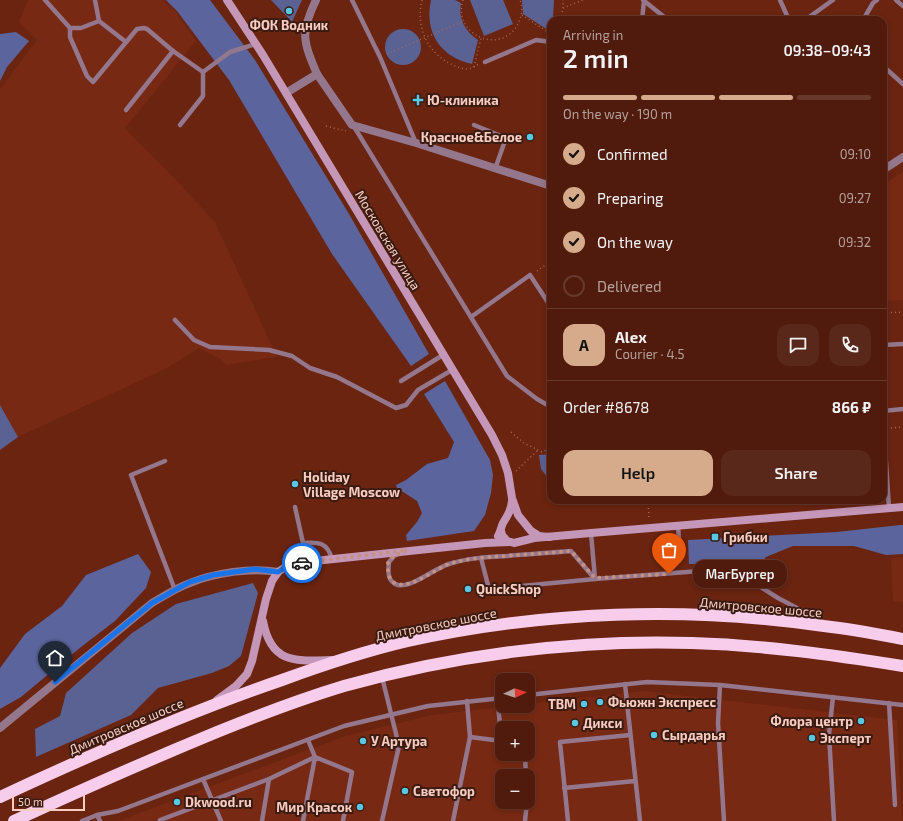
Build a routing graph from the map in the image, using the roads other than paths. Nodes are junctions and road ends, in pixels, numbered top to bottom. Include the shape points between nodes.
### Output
1 (45, 0) edge
2 (95, 0) edge
3 (227, 0) edge
4 (352, 0) edge
5 (643, 0) edge
6 (780, 0) edge
7 (833, 0) edge
8 (877, 0) edge
9 (896, 0) edge
10 (314, 1) edge
11 (903, 6) edge
12 (642, 16) edge
13 (663, 16) edge
14 (786, 16) edge
15 (811, 16) edge
16 (865, 16) edge
17 (99, 21) junction
18 (70, 28) junction
19 (547, 41) edge
20 (126, 42) junction
21 (256, 44) junction
22 (173, 51) junction
23 (485, 62) road end
24 (887, 70) edge
25 (203, 72) junction
26 (317, 74) junction
27 (903, 84) edge
28 (286, 92) junction
29 (126, 110) dead end
30 (180, 125) dead end
31 (352, 125) junction
32 (474, 125) dead end
33 (416, 143) junction
34 (903, 157) edge
35 (887, 167) edge
36 (495, 169) junction
37 (547, 184) edge
38 (547, 301) edge
39 (471, 317) junction
40 (175, 320) dead end
41 (903, 344) edge
42 (887, 345) edge
43 (443, 355) junction
44 (452, 370) junction
45 (401, 381) dead end
46 (547, 405) edge
47 (903, 409) edge
48 (887, 411) edge
49 (165, 461) dead end
50 (887, 476) edge
51 (512, 498) junction
52 (295, 507) dead end
53 (903, 507) edge
54 (889, 508) junction
55 (505, 520) junction
56 (525, 524) junction
57 (678, 526) junction
58 (501, 531) junction
59 (591, 533) junction
60 (549, 537) junction
61 (521, 541) junction
62 (510, 542) junction
63 (485, 543) junction
64 (407, 550) junction
65 (680, 553) dead end
66 (482, 558) junction
67 (332, 559) junction
68 (278, 572) junction
69 (595, 578) junction
70 (175, 590) junction
71 (262, 616) junction
72 (823, 626) junction
73 (903, 639) edge
74 (339, 660) junction
75 (903, 666) edge
76 (382, 677) junction
77 (625, 684) junction
78 (720, 685) junction
79 (535, 694) edge
80 (833, 697) junction
81 (495, 699) edge
82 (467, 702) junction
83 (889, 703) junction
84 (903, 705) edge
85 (207, 707) junction
86 (391, 715) junction
87 (0, 728) edge
88 (630, 734) junction
89 (470, 737) junction
90 (308, 740) junction
91 (495, 740) edge
92 (315, 757) junction
93 (203, 779) junction
94 (269, 779) junction
95 (635, 781) junction
96 (564, 788) junction
97 (0, 797) edge
98 (212, 800) junction
99 (895, 805) dead end
100 (526, 809) edge
101 (97, 815) junction
102 (14, 821) edge
103 (82, 821) edge
104 (100, 821) edge
105 (161, 821) edge
106 (221, 821) edge
107 (262, 821) edge
108 (303, 821) edge
109 (343, 821) edge
110 (382, 821) edge
111 (453, 821) edge
112 (525, 821) edge
113 (568, 821) edge
114 (640, 821) edge
115 (724, 821) edge
116 (834, 821) edge

1 - 18 lane
2 - 17 lane
3 - 21 main road, Московская улица
4 - 33 lane via 380,57
5 - 12 lane
5 - 13 lane
6 - 14 lane
7 - 15 lane
8 - 16 lane
9 - 11 lane
10 - 26 street via 304,30 306,50
17 - 18 lane via 81,28
17 - 20 lane
18 - 20 lane via 70,37 87,76 93,82
19 - 23 lane via 536,40
20 - 22 lane via 137,29 144,28
21 - 25 lane via 230,52
21 - 28 main road, Московская улица
22 - 25 lane
22 - 29 lane
24 - 27 lane
25 - 30 lane via 203,96
26 - 28 street
26 - 31 street
28 - 43 main road, Московская улица
31 - 33 street
31 - 39 lane
32 - 36 lane via 506,138
33 - 36 street
34 - 35 street
36 - 37 street
38 - 39 lane via 530,276
39 - 46 lane via 507,376
40 - 44 lane via 194,340 210,347 269,350 292,356 310,368 337,377 396,408 406,405 418,390
41 - 42 lane
43 - 44 main road, Московская улица
43 - 45 lane
44 - 51 main road, Московская улица via 502,455
47 - 48 lane
49 - 70 lane via 131,474
50 - 54 lane
51 - 55 main road, Московская улица via 512,508
51 - 56 main road, Московская улица via 518,515
52 - 67 lane via 303,543 321,543 329,549
53 - 54 main road
54 - 57 main road
55 - 56 main road via 516,517
55 - 58 main road
56 - 60 main road via 538,536
56 - 61 main road via 526,534
57 - 59 main road
57 - 65 lane
58 - 62 main road via 504,538
58 - 63 main road via 494,539
59 - 60 main road
59 - 69 lane
60 - 61 main road
61 - 62 main road
62 - 63 main road
63 - 64 main road
64 - 66 lane via 388,562 389,576 392,582 399,585 409,584 448,564
64 - 67 main road
66 - 69 lane via 571,551
66 - 69 lane via 489,589
67 - 68 main road via 294,564
68 - 70 street via 255,569 213,575
68 - 71 main road via 272,581
69 - 72 lane via 713,570 733,574 814,617
70 - 87 street via 152,603
71 - 74 main road via 269,641 282,656 306,660
71 - 85 main road via 247,674 236,686
72 - 73 highway, Дмитровское шоссе
72 - 74 highway, Дмитровское шоссе via 693,615 554,619 407,641
74 - 85 highway, Дмитровское шоссе
75 - 76 highway via 798,650 691,643 623,643 550,648 489,656
76 - 86 lane
76 - 102 highway via 343,686 269,711 144,762
77 - 78 lane via 647,682
77 - 79 lane
77 - 88 lane
78 - 80 lane
78 - 115 lane via 718,723
80 - 83 lane
80 - 116 lane via 829,734
81 - 82 lane
82 - 86 lane via 428,706
82 - 89 lane
83 - 84 lane
83 - 99 lane
85 - 97 highway, Дмитровское шоссе
86 - 90 lane via 344,726
86 - 110 lane via 399,746
88 - 95 lane
88 - 96 lane via 560,742
89 - 91 lane
89 - 111 lane
90 - 92 lane
90 - 93 lane
92 - 94 lane
92 - 108 lane
92 - 109 lane via 352,772
93 - 98 lane
93 - 101 lane via 118,811
94 - 98 lane
94 - 107 lane
95 - 96 lane
95 - 114 lane
96 - 113 lane
98 - 105 lane
98 - 106 lane
100 - 112 lane
101 - 103 lane
101 - 104 lane

